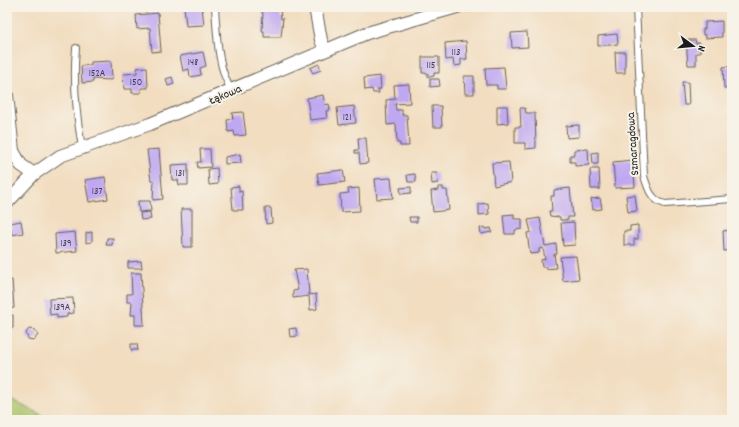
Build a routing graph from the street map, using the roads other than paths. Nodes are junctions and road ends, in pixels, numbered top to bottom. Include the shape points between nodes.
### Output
1 (214, 7) edge
2 (315, 7) edge
3 (457, 7) edge
4 (636, 7) edge
5 (76, 48) dead end
6 (325, 50) junction
7 (232, 91) junction
8 (7, 95) edge
9 (82, 147) junction
10 (34, 174) junction
11 (732, 200) edge
12 (7, 202) edge

1 - 7 lane via 218,46 226,83
2 - 6 street
3 - 6 street, Łąkowa via 367,33
4 - 11 lane, Szmaragdowa via 644,176 649,192 658,202 665,204
5 - 9 lane via 76,104
6 - 7 street, Łąkowa
7 - 9 street, Łąkowa via 150,124
8 - 10 street via 13,151 21,165
9 - 10 street, Łąkowa via 60,156
10 - 12 street, Łąkowa

